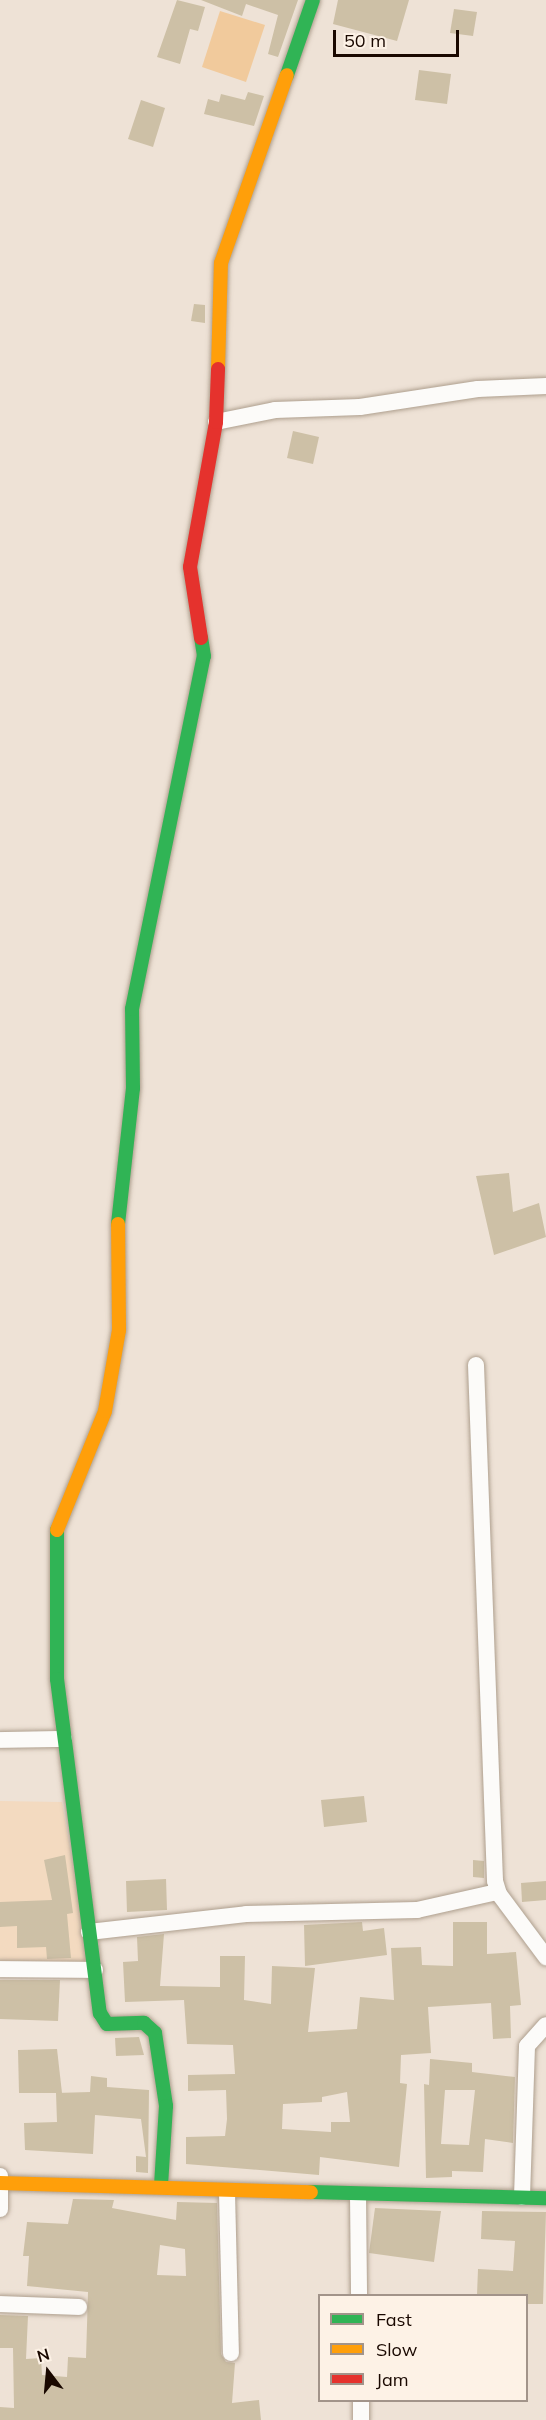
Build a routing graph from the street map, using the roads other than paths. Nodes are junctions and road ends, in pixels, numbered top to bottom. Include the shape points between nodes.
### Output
1 (313, 0) edge
2 (546, 386) edge
3 (216, 422) junction
4 (476, 1365) dead end
5 (64, 1739) junction
6 (0, 1740) edge
7 (497, 1892) junction
8 (89, 1932) junction
9 (546, 1958) edge
10 (0, 1969) edge
11 (94, 1970) junction
12 (546, 2025) edge
13 (0, 2180) edge
14 (161, 2186) junction
15 (227, 2193) junction
16 (358, 2195) junction
17 (522, 2198) junction
18 (546, 2198) edge
19 (0, 2210) edge
20 (359, 2294) edge
21 (0, 2304) edge
22 (79, 2307) dead end
23 (231, 2353) dead end
24 (361, 2402) edge
25 (361, 2420) edge

1 - 3 street via 221,263
2 - 3 street via 478,389 360,407 275,410
3 - 5 street via 190,567 204,656 132,1009 133,1088 116,1242 119,1330 105,1411 57,1526 57,1679
4 - 7 street
5 - 6 street
5 - 8 street
7 - 8 street via 417,1910 246,1914
7 - 9 street
8 - 11 street
10 - 11 street
11 - 14 street via 103,2021 144,2023 155,2033 166,2106
12 - 17 street via 527,2046
13 - 14 street
13 - 19 street
14 - 15 street
15 - 16 street
15 - 23 street
16 - 17 street
16 - 20 street
17 - 18 street
21 - 22 street
24 - 25 street

